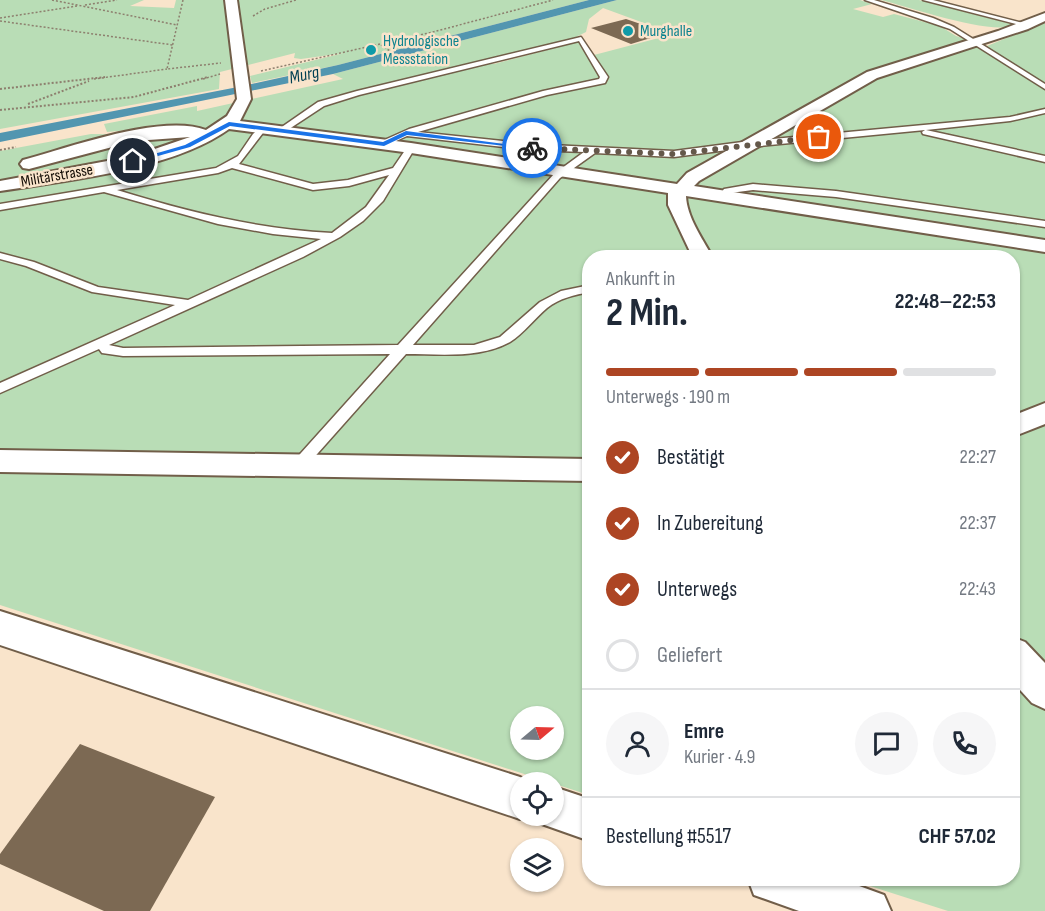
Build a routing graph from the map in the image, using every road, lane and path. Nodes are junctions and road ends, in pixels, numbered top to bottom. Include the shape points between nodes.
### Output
1 (52, 0) edge
2 (117, 0) edge
3 (183, 0) edge
4 (231, 0) edge
5 (296, 0) edge
6 (553, 0) edge
7 (868, 0) edge
8 (926, 0) edge
9 (80, 6) junction
10 (250, 18) dead end
11 (1045, 18) edge
12 (0, 20) edge
13 (177, 25) junction
14 (1028, 25) junction
15 (975, 43) junction
16 (173, 45) junction
17 (380, 45) junction
18 (390, 51) dead end
19 (167, 69) junction
20 (237, 72) junction
21 (96, 79) junction
22 (1045, 87) edge
23 (0, 89) edge
24 (22, 106) junction
25 (0, 110) edge
26 (1045, 111) edge
27 (229, 124) junction
28 (262, 129) junction
29 (911, 129) junction
30 (280, 131) junction
31 (211, 135) junction
32 (408, 140) junction
33 (750, 144) junction
34 (592, 151) junction
35 (1045, 159) edge
36 (233, 165) junction
37 (0, 170) edge
38 (396, 170) junction
39 (562, 172) junction
40 (0, 186) edge
41 (104, 189) junction
42 (681, 190) junction
43 (724, 196) junction
44 (0, 207) edge
45 (1045, 224) edge
46 (334, 237) junction
47 (1045, 246) edge
48 (699, 250) edge
49 (0, 256) edge
50 (582, 290) edge
51 (191, 304) junction
52 (101, 344) junction
53 (402, 350) junction
54 (0, 388) edge
55 (1045, 413) edge
56 (1020, 424) edge
57 (0, 461) edge
58 (297, 467) junction
59 (582, 470) edge
60 (0, 628) edge
61 (1020, 663) edge
62 (1045, 690) edge
63 (510, 795) edge
64 (564, 811) edge
65 (582, 817) edge
66 (791, 886) edge
67 (868, 911) edge

1 - 9 path
2 - 9 path
3 - 13 path
4 - 20 street, Militärstrasse
5 - 10 path
6 - 17 path
7 - 15 lane via 931,19
8 - 14 lane
9 - 12 path
9 - 13 path
11 - 14 street
12 - 16 path
13 - 16 path
14 - 15 street
15 - 22 lane
15 - 33 street via 903,62 872,75
16 - 19 path
17 - 18 path
17 - 20 path via 276,69
19 - 20 path
19 - 21 path
20 - 24 path via 123,99
20 - 27 street, Militärstrasse via 244,99 240,113
21 - 23 path
21 - 24 path
24 - 25 path
26 - 29 lane via 1010,119
27 - 28 street
27 - 31 street, Militärstrasse
28 - 30 street
28 - 36 lane via 244,157
29 - 33 lane
29 - 35 lane
30 - 32 street via 384,144
30 - 32 lane via 321,104 581,39 604,77 594,85 546,93
31 - 37 street via 190,131 122,137
31 - 40 street, Militärstrasse via 188,146 133,161
32 - 34 lane
32 - 38 lane
32 - 39 street
33 - 34 lane via 674,154
33 - 42 street via 693,177
34 - 39 lane
36 - 38 lane via 313,187 350,183
36 - 41 lane
38 - 46 lane via 370,210
39 - 42 street
39 - 53 lane
41 - 44 lane
41 - 46 lane via 239,228
42 - 43 street
42 - 48 street via 677,205
43 - 45 lane via 734,188 793,190
43 - 47 street
46 - 51 lane
49 - 51 lane via 96,290
50 - 53 lane via 565,293 544,305 504,340 474,349
51 - 52 lane
52 - 53 lane via 107,350 123,352
52 - 54 lane
53 - 58 lane
55 - 56 street
57 - 58 street
58 - 59 street
60 - 63 street
61 - 62 street
64 - 65 street
66 - 67 street

